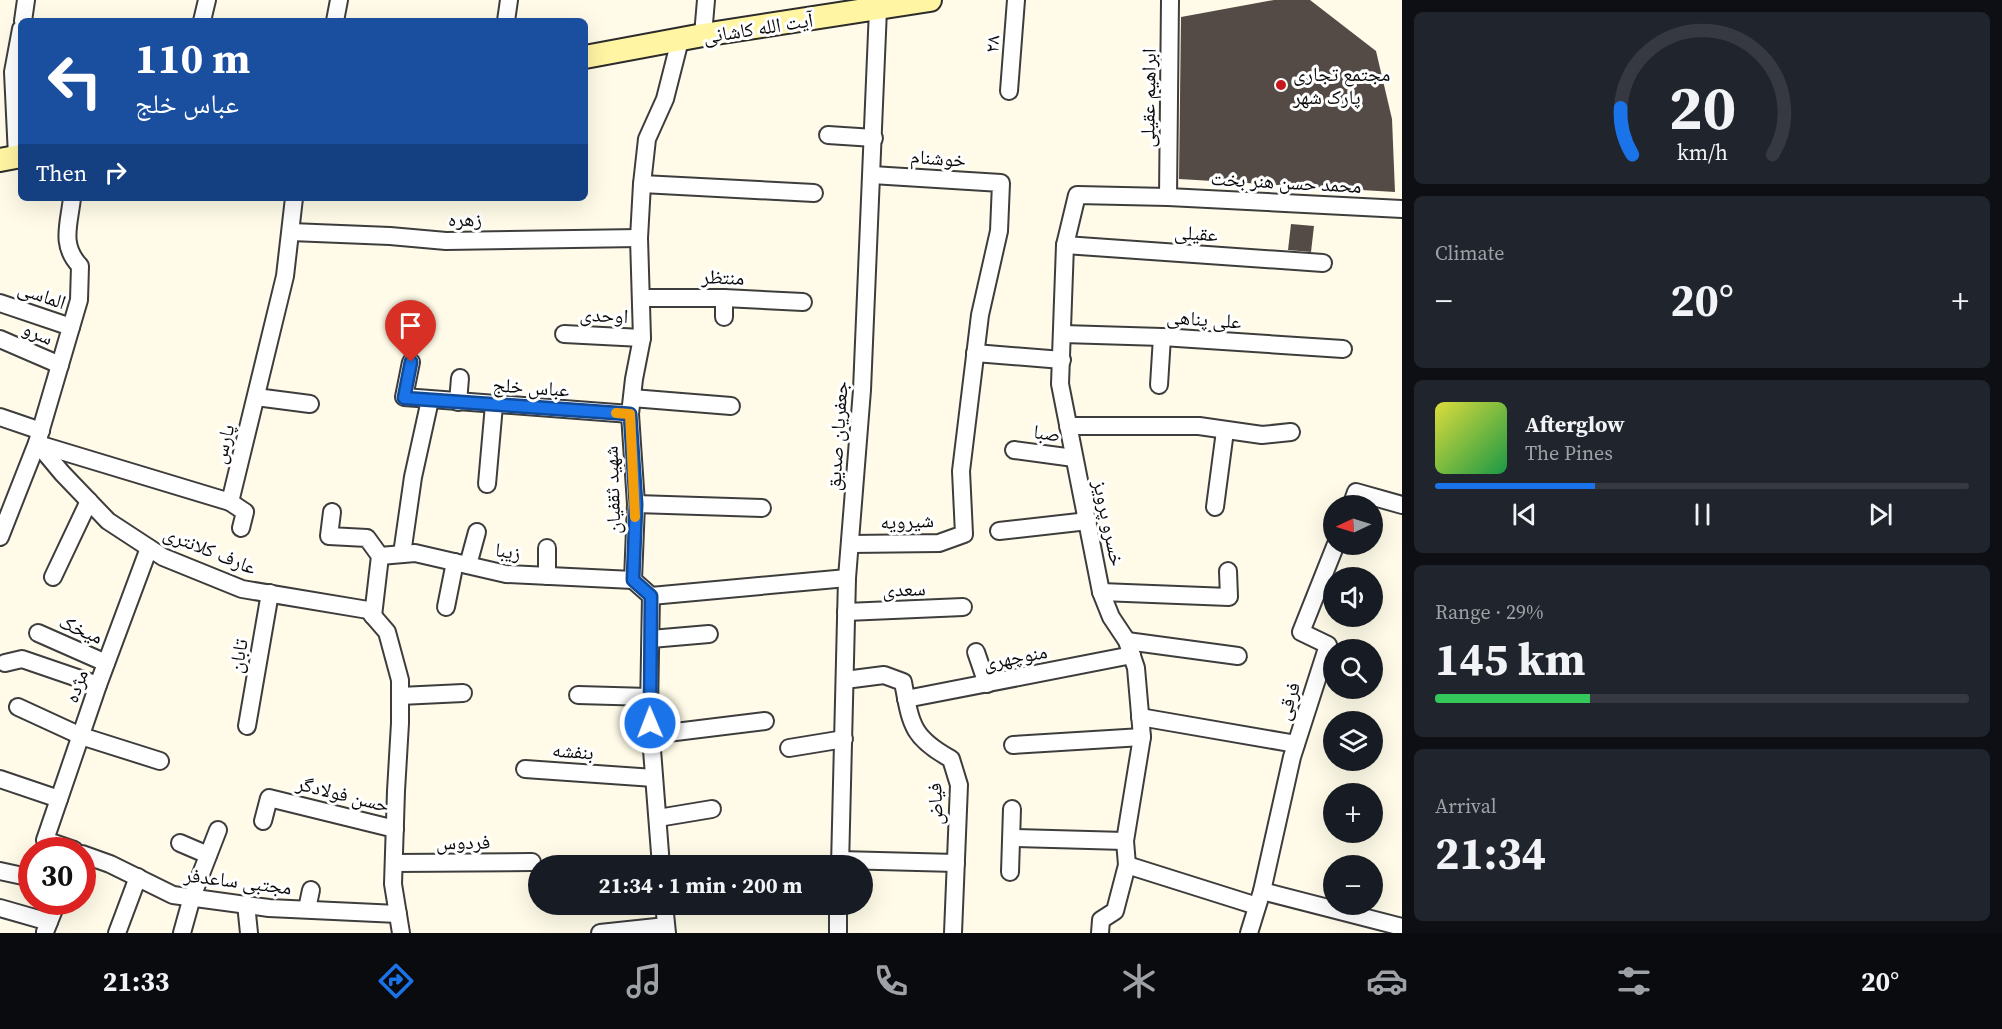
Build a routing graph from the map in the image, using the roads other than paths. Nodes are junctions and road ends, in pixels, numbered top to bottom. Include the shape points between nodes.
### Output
1 (26, 0) edge
2 (207, 0) edge
3 (339, 0) edge
4 (509, 0) edge
5 (706, 0) edge
6 (930, 0) edge
7 (1016, 0) edge
8 (1170, 0) edge
9 (849, 7) edge
10 (879, 9) junction
11 (23, 18) edge
12 (203, 18) edge
13 (336, 18) edge
14 (506, 18) edge
15 (704, 35) junction
16 (680, 40) junction
17 (18, 45) edge
18 (588, 56) edge
19 (7, 85) edge
20 (1009, 91) dead end
21 (828, 135) dead end
22 (873, 138) junction
23 (13, 157) edge
24 (872, 175) junction
25 (642, 184) junction
26 (814, 193) dead end
27 (1168, 197) junction
28 (72, 201) edge
29 (294, 201) edge
30 (1402, 209) edge
31 (291, 232) junction
32 (639, 238) junction
33 (1065, 245) junction
34 (1323, 263) dead end
35 (640, 298) junction
36 (724, 298) junction
37 (803, 302) dead end
38 (0, 303) edge
39 (724, 317) dead end
40 (71, 327) junction
41 (564, 334) dead end
42 (1063, 334) junction
43 (1162, 337) junction
44 (642, 338) junction
45 (0, 339) edge
46 (1342, 349) dead end
47 (975, 353) junction
48 (1062, 360) junction
49 (411, 362) dead end
50 (60, 365) junction
51 (460, 378) dead end
52 (1159, 385) dead end
53 (256, 397) junction
54 (430, 400) junction
55 (458, 402) junction
56 (310, 404) dead end
57 (494, 405) junction
58 (631, 406) junction
59 (731, 406) dead end
60 (0, 417) edge
61 (1068, 426) junction
62 (1225, 431) junction
63 (1291, 432) dead end
64 (39, 437) junction
65 (1014, 450) dead end
66 (1074, 458) junction
67 (487, 484) dead end
68 (1383, 500) edge
69 (89, 501) junction
70 (230, 502) junction
71 (636, 504) junction
72 (1402, 505) edge
73 (1215, 507) dead end
74 (762, 508) dead end
75 (332, 512) dead end
76 (1088, 521) junction
77 (241, 528) dead end
78 (999, 531) dead end
79 (477, 532) dead end
80 (0, 537) edge
81 (850, 544) junction
82 (149, 548) junction
83 (547, 548) dead end
84 (402, 554) junction
85 (1332, 555) edge
86 (380, 556) junction
87 (461, 564) junction
88 (1228, 572) dead end
89 (547, 576) junction
90 (53, 577) dead end
91 (847, 578) junction
92 (633, 580) junction
93 (1101, 592) junction
94 (270, 593) junction
95 (651, 596) junction
96 (446, 607) dead end
97 (963, 607) dead end
98 (846, 612) junction
99 (373, 616) junction
100 (38, 633) dead end
101 (709, 634) dead end
102 (651, 639) junction
103 (1129, 648) junction
104 (976, 652) dead end
105 (1238, 656) dead end
106 (4, 663) dead end
107 (106, 663) junction
108 (845, 680) junction
109 (987, 684) junction
110 (98, 685) junction
111 (463, 693) dead end
112 (578, 695) dead end
113 (400, 696) junction
114 (650, 697) junction
115 (906, 699) junction
116 (18, 706) dead end
117 (1140, 717) junction
118 (765, 721) dead end
119 (247, 726) dead end
120 (651, 735) junction
121 (81, 736) junction
122 (1142, 737) junction
123 (844, 739) junction
124 (1013, 744) dead end
125 (1296, 744) junction
126 (789, 748) dead end
127 (160, 761) dead end
128 (525, 768) dead end
129 (654, 778) junction
130 (0, 779) edge
131 (59, 799) junction
132 (712, 809) dead end
133 (1012, 809) dead end
134 (658, 818) junction
135 (263, 821) dead end
136 (395, 829) junction
137 (218, 830) dead end
138 (46, 837) edge
139 (1012, 838) junction
140 (1125, 841) junction
141 (180, 843) dead end
142 (208, 855) junction
143 (660, 855) edge
144 (840, 855) edge
145 (96, 859) edge
146 (528, 862) edge
147 (394, 863) junction
148 (873, 863) edge
149 (956, 863) junction
150 (1126, 865) junction
151 (0, 870) edge
152 (1010, 872) dead end
153 (18, 874) edge
154 (138, 877) junction
155 (311, 890) dead end
156 (192, 897) junction
157 (1259, 898) junction
158 (246, 904) junction
159 (0, 908) edge
160 (307, 909) junction
161 (398, 914) junction
162 (838, 915) edge
163 (1402, 927) edge
164 (47, 928) edge
165 (666, 929) edge
166 (117, 933) edge
167 (182, 933) edge
168 (249, 933) edge
169 (401, 933) edge
170 (600, 933) edge
171 (838, 933) edge
172 (953, 933) edge
173 (1100, 933) edge
174 (1249, 933) edge

1 - 11 street
2 - 12 street
3 - 13 street
4 - 14 street
5 - 15 street
6 - 10 main road, آیت الله کاشانی
7 - 20 street, ۲۸
8 - 27 street, ابراهیم عقیلی
9 - 10 main road, آیت الله کاشانی
9 - 15 main road, آیت الله کاشانی
10 - 22 street, جعفریان صدیق
15 - 16 main road, آیت الله کاشانی
16 - 18 main road, آیت الله کاشانی
16 - 25 street, شهید ثقفیان via 665,99 647,139
17 - 19 street
19 - 23 street
21 - 22 street
22 - 24 street, جعفریان صدیق
24 - 47 street, خوشنام via 1001,183 999,231
24 - 81 street, جعفریان صدیق
25 - 26 street
25 - 32 street, شهید ثقفیان
27 - 30 street, محمد حسن هنر بخت
27 - 33 street, خسرو پرویز via 1077,195
28 - 40 street via 67,244 80,266 79,300
29 - 31 street, پارس
31 - 32 street, زهره via 446,241
31 - 53 street, پارس via 285,276
32 - 35 street, شهید ثقفیان
33 - 34 street, عقیلی
33 - 42 street, خسرو پرویز
35 - 36 street, منتظر
35 - 44 street, شهید ثقفیان
36 - 37 street, منتظر
36 - 39 street
38 - 40 street, الماسی
40 - 50 street
41 - 44 street, اوحدی
42 - 43 street, علی پناهی
42 - 48 street, خسرو پرویز
43 - 46 street, علی پناهی
43 - 52 street
44 - 58 street, شهید ثقفیان
45 - 50 street, سرو
47 - 48 street
47 - 81 street, شیرویه via 961,471 964,534 939,543
48 - 61 street, خسرو پرویز via 1060,384
49 - 54 street, عباس خلج via 404,398
50 - 64 street
51 - 55 street
53 - 56 street
53 - 70 street, پارس
54 - 55 street, عباس خلج
54 - 84 street
55 - 57 street, عباس خلج
57 - 58 street, عباس خلج
57 - 67 street
58 - 59 street, عباس خلج
58 - 71 street, شهید ثقفیان
60 - 64 street
61 - 62 street via 1199,426
61 - 66 street, خسرو پرویز
62 - 63 street via 1262,435
62 - 73 street
64 - 69 street, عارف کلانتری via 62,473
64 - 70 street
64 - 80 street
65 - 66 street, صبا
66 - 76 street, خسرو پرویز
68 - 72 street
69 - 82 street, عارف کلانتری via 108,521
69 - 90 street
70 - 77 street via 245,512
71 - 74 street
71 - 92 street, شهید ثقفیان
75 - 86 street via 329,536 367,538
76 - 78 street
76 - 93 street, خسرو پرویز
79 - 87 street
81 - 91 street, جعفریان صدیق
82 - 94 street, عارف کلانتری via 242,589
82 - 107 street, مژده
83 - 89 street
84 - 86 street, زیبا
84 - 87 street, زیبا via 415,553
85 - 125 street, فرقی via 1301,632 1328,645
86 - 99 street
87 - 89 street, زیبا via 506,574
87 - 96 street
88 - 93 street via 1229,597
89 - 92 street, زیبا
91 - 95 street
91 - 98 street, جعفریان صدیق
92 - 95 street
93 - 103 street, خسرو پرویز via 1110,617
94 - 99 street, عارف کلانتری via 368,610
94 - 119 street, تابان
95 - 102 street
97 - 98 street, سعدی
98 - 108 street, جعفریان صدیق
99 - 113 street via 387,632 400,680
100 - 107 street, میخک
101 - 102 street
102 - 114 street
103 - 105 street, منوچهری
103 - 109 street, منوچهری
103 - 117 street, خسرو پرویز via 1136,668
104 - 109 street
106 - 110 street via 22,659
107 - 110 street, مژده
108 - 115 street, فیاض via 884,675 903,682
108 - 123 street, جعفریان صدیق
109 - 115 street, منوچهری
110 - 121 street, مژده
111 - 113 street
112 - 114 street
113 - 136 street
114 - 120 street
115 - 149 street, فیاض via 916,734 951,759 959,785
116 - 121 street
117 - 122 street, خسرو پرویز
117 - 125 street
118 - 120 street
120 - 129 street
121 - 127 street
121 - 131 street, مژده
122 - 124 street
122 - 140 street, خسرو پرویز
123 - 126 street
123 - 144 street, جعفریان صدیق
125 - 157 street, فرقی
128 - 129 street, بنفشه
129 - 134 street
130 - 131 street
131 - 138 street, مژده
132 - 134 street
133 - 139 street
134 - 143 street
135 - 136 street, حسن فولادگر via 269,798
136 - 147 street
137 - 142 street
139 - 140 street
139 - 152 street
140 - 150 street, خسرو پرویز
141 - 142 street
142 - 156 street
145 - 154 street, مجتبی ساعدفر
146 - 147 street, فردوس
147 - 161 street
148 - 149 street
149 - 172 street, فیاض
150 - 157 street
150 - 173 street, خسرو پرویز via 1115,912 1101,920
151 - 153 street
154 - 156 street, مجتبی ساعدفر via 173,895
154 - 166 street
155 - 160 street
156 - 158 street, مجتبی ساعدفر
156 - 167 street
157 - 163 street
157 - 174 street, فرقی
158 - 160 street, مجتبی ساعدفر
158 - 168 street
159 - 164 street
160 - 161 street, مجتبی ساعدفر
161 - 169 street
162 - 171 street
165 - 170 street

